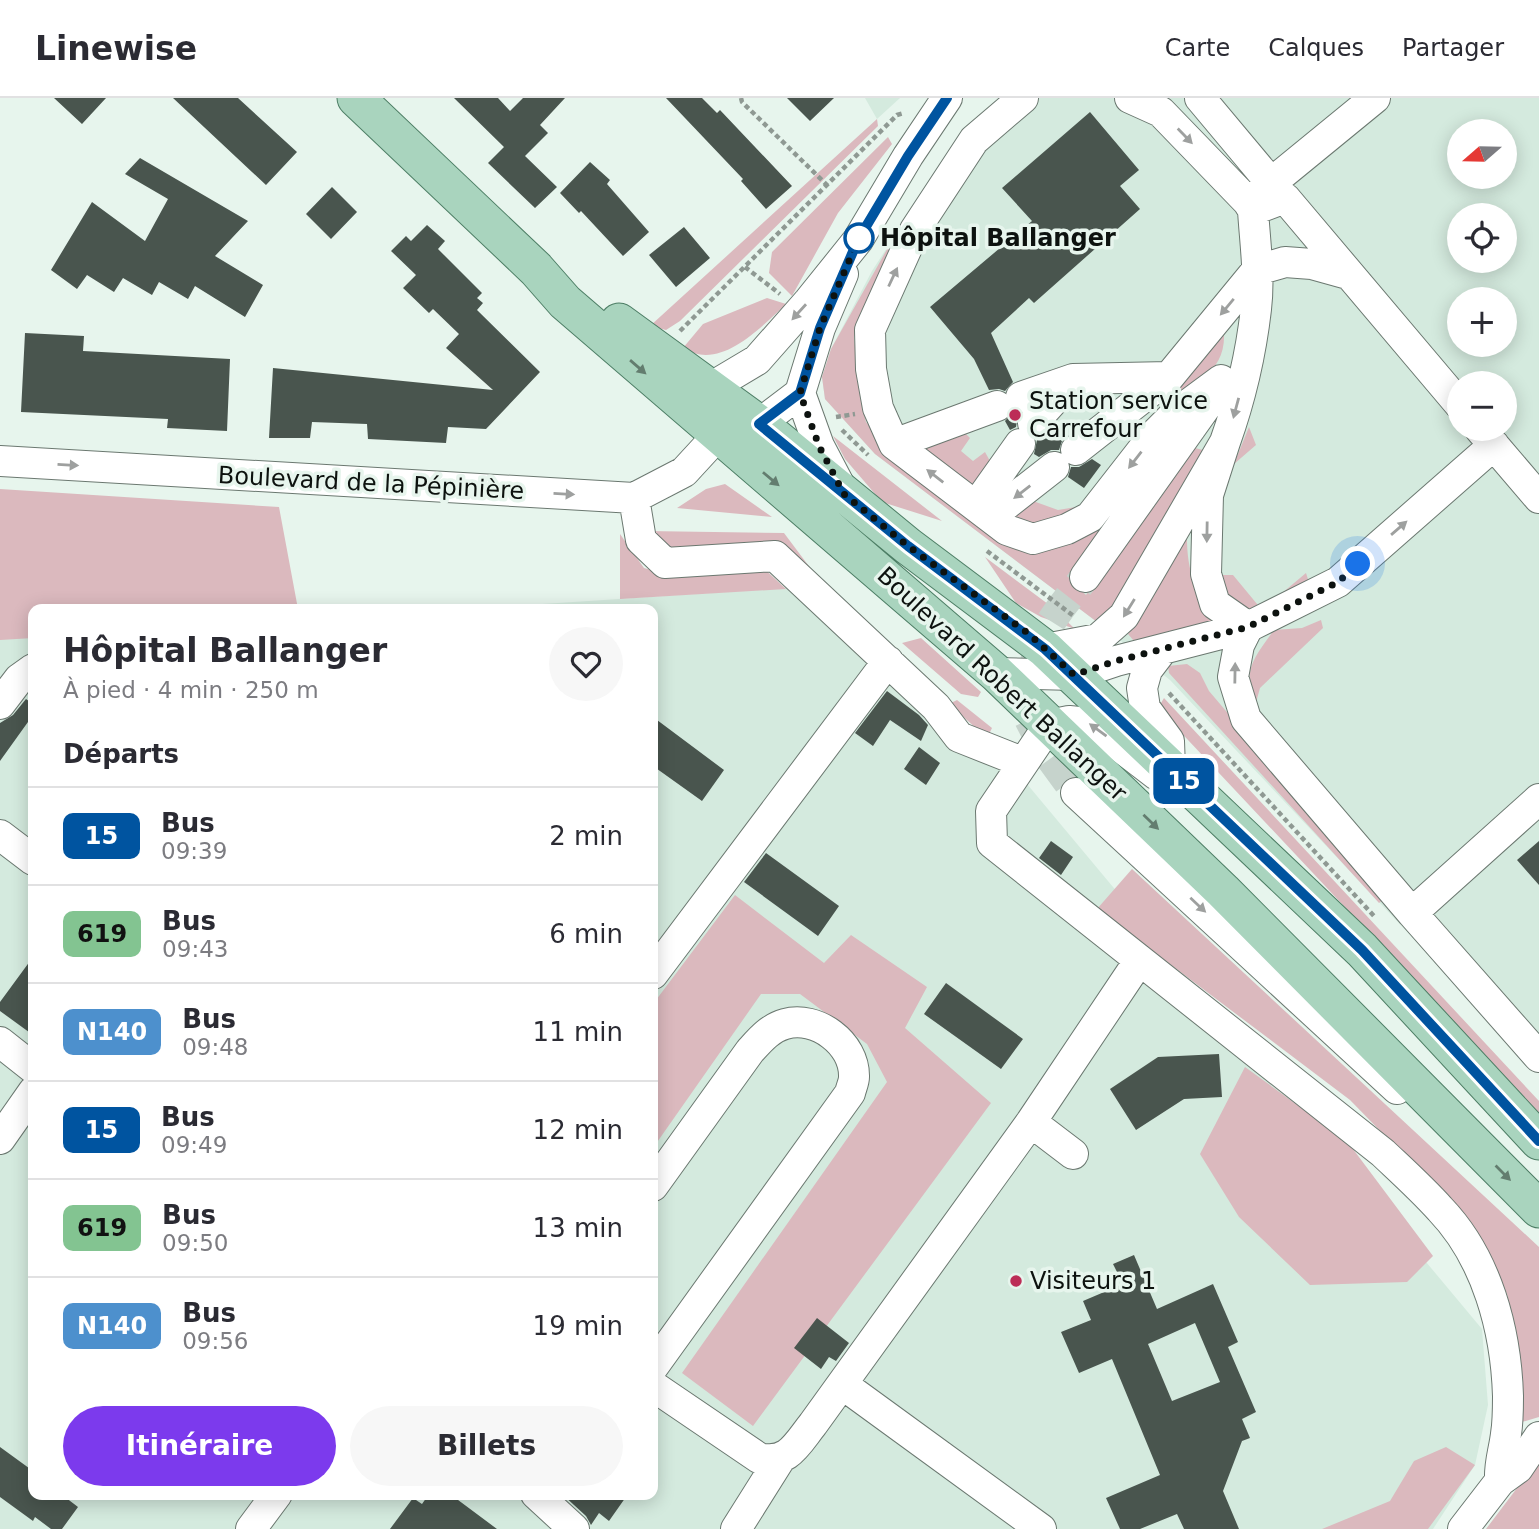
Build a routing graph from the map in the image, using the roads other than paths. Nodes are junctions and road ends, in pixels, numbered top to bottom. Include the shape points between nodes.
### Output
1 (356, 98) edge
2 (947, 98) edge
3 (1023, 98) edge
4 (1130, 98) edge
5 (1200, 98) edge
6 (1375, 98) edge
7 (1154, 105) edge
8 (1272, 184) junction
9 (1250, 206) junction
10 (858, 240) junction
11 (536, 269) junction
12 (1257, 271) junction
13 (1349, 274) junction
14 (1257, 307) junction
15 (1169, 377) junction
16 (1221, 380) junction
17 (710, 388) junction
18 (1447, 390) edge
19 (800, 393) junction
20 (1018, 418) junction
21 (759, 424) junction
22 (719, 434) junction
23 (1483, 441) edge
24 (1490, 441) edge
25 (1225, 442) junction
26 (894, 444) junction
27 (0, 461) edge
28 (844, 494) junction
29 (634, 498) junction
30 (1539, 498) edge
31 (983, 512) junction
32 (1085, 577) tunnel mouth
33 (1248, 627) junction
34 (1045, 649) junction
35 (1163, 649) junction
36 (888, 661) junction
37 (28, 673) edge
38 (996, 673) junction
39 (1074, 675) junction
40 (0, 704) edge
41 (1049, 724) junction
42 (1022, 762) junction
43 (1170, 768) junction
44 (1076, 793) tunnel mouth
45 (1539, 799) edge
46 (0, 835) edge
47 (1250, 845) junction
48 (28, 856) edge
49 (1412, 913) junction
50 (1139, 961) junction
51 (658, 967) edge
52 (0, 1042) edge
53 (1539, 1058) edge
54 (28, 1064) edge
55 (28, 1099) edge
56 (1031, 1122) junction
57 (1466, 1136) junction
58 (0, 1139) edge
59 (1539, 1141) edge
60 (1073, 1154) dead end
61 (658, 1179) edge
62 (1539, 1209) edge
63 (658, 1360) edge
64 (842, 1384) junction
65 (658, 1389) edge
66 (1539, 1437) edge
67 (780, 1459) junction
68 (1500, 1481) junction
69 (273, 1500) edge
70 (543, 1500) edge
71 (251, 1529) edge
72 (574, 1529) edge
73 (736, 1529) edge
74 (1041, 1529) edge
75 (1463, 1529) edge

1 - 11 main road, Boulevard Robert Ballanger
2 - 10 street
26 -> 3 street via 878,408 870,330 915,230 974,140
4 - 7 street
5 - 8 street
6 - 8 street
7 -> 9 street
8 - 9 street
9 - 12 street
9 - 13 street via 1285,198
10 -> 17 street via 757,360
10 - 19 street via 820,328
11 - 17 main road, Boulevard Robert Ballanger via 576,289
11 -> 22 main road, Boulevard Robert Ballanger via 565,302
12 - 13 street via 1285,262
12 - 14 street
12 -> 15 street
13 - 18 street
14 - 16 street
14 -> 25 street
15 - 20 street via 1073,379
15 -> 31 street via 1065,458
16 -> 31 street via 1154,435 1090,517 1033,539 1007,530
16 - 32 street
17 - 21 main road, Boulevard Robert Ballanger
17 - 22 street
19 - 21 street
19 - 28 street via 819,446
20 - 26 street
20 - 31 street
21 - 22 street
21 - 28 main road, Boulevard Robert Ballanger
22 - 29 street via 684,472
22 -> 38 main road, Boulevard Robert Ballanger
33 -> 23 street via 1338,582
24 - 30 street
25 -> 33 street via 1208,495 1206,574 1214,604
25 -> 34 street via 1124,616 1098,639
31 -> 26 street
27 -> 29 street, Boulevard de la Pépinière
28 - 34 main road, Boulevard Robert Ballanger
29 - 36 street via 641,540 665,563 775,556
33 - 35 street
49 -> 33 street via 1246,719 1233,677
34 - 39 main road, Boulevard Robert Ballanger
35 - 39 street
35 - 43 street via 1147,670 1142,688 1145,708 1169,741
36 - 42 street via 936,707 959,737
36 - 51 street
37 - 40 street
38 - 39 street
38 - 41 main road, Boulevard Robert Ballanger
39 - 43 main road, Boulevard Robert Ballanger
41 - 42 street
47 -> 41 street via 1088,723
41 -> 57 main road, Boulevard Robert Ballanger
42 - 50 street via 991,811 992,843
43 - 47 main road, Boulevard Robert Ballanger
44 -> 57 street via 1442,1131
45 - 49 street
46 - 48 street
47 - 59 main road, Boulevard Robert Ballanger via 1362,950
49 - 53 street
50 - 56 street
50 - 68 street via 1382,1153 1442,1210 1464,1241 1487,1283 1502,1332 1508,1396
52 - 54 street
55 - 58 street
56 - 60 street
56 - 64 street
57 -> 62 main road, Boulevard Robert Ballanger
61 - 63 street via 750,1051 774,1029 786,1024 815,1025 846,1048 854,1077 850,1093
64 - 67 street via 791,1452
64 - 74 street
65 - 67 street via 759,1458
66 - 68 street via 1518,1468
67 - 73 street
68 - 75 street
69 - 71 street
70 - 72 street

